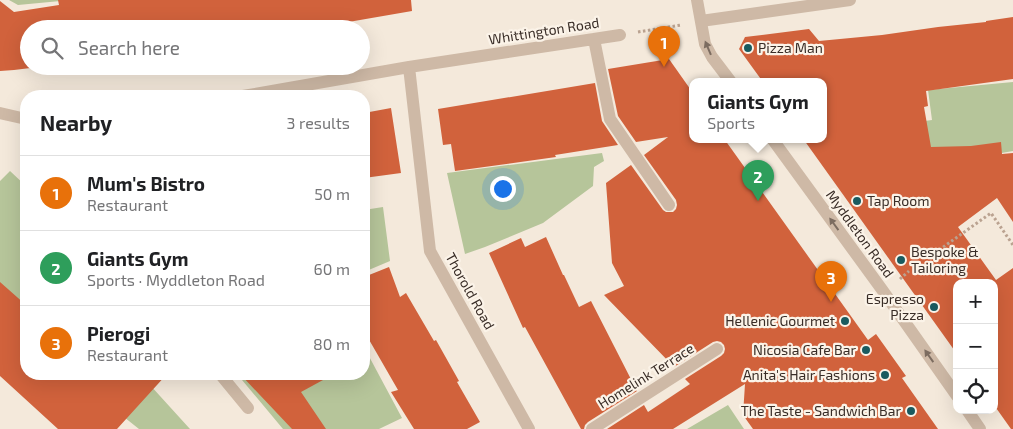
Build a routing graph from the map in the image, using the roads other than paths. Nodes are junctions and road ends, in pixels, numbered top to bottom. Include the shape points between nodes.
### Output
1 (697, 0) edge
2 (850, 0) edge
3 (701, 21) junction
4 (620, 35) road end
5 (594, 39) junction
6 (409, 67) junction
7 (370, 74) edge
8 (363, 75) edge
9 (728, 78) edge
10 (277, 90) edge
11 (0, 113) edge
12 (20, 118) edge
13 (775, 143) edge
14 (669, 205) dead end
15 (717, 349) dead end
16 (225, 380) edge
17 (953, 390) edge
18 (248, 408) dead end
19 (970, 414) edge
20 (529, 429) edge
21 (592, 429) edge
22 (980, 429) edge

1 - 3 street
2 - 3 street
9 -> 3 street via 705,44
4 - 5 street, Whittington Road
5 - 6 street, Whittington Road
5 - 14 street via 610,119
6 - 7 street, Whittington Road
6 - 20 street, Thorold Road via 430,251
8 - 10 street, Whittington Road
11 - 12 street
17 -> 13 street, Myddleton Road
15 - 21 street, Homelink Terrace
16 - 18 street
19 - 22 street

